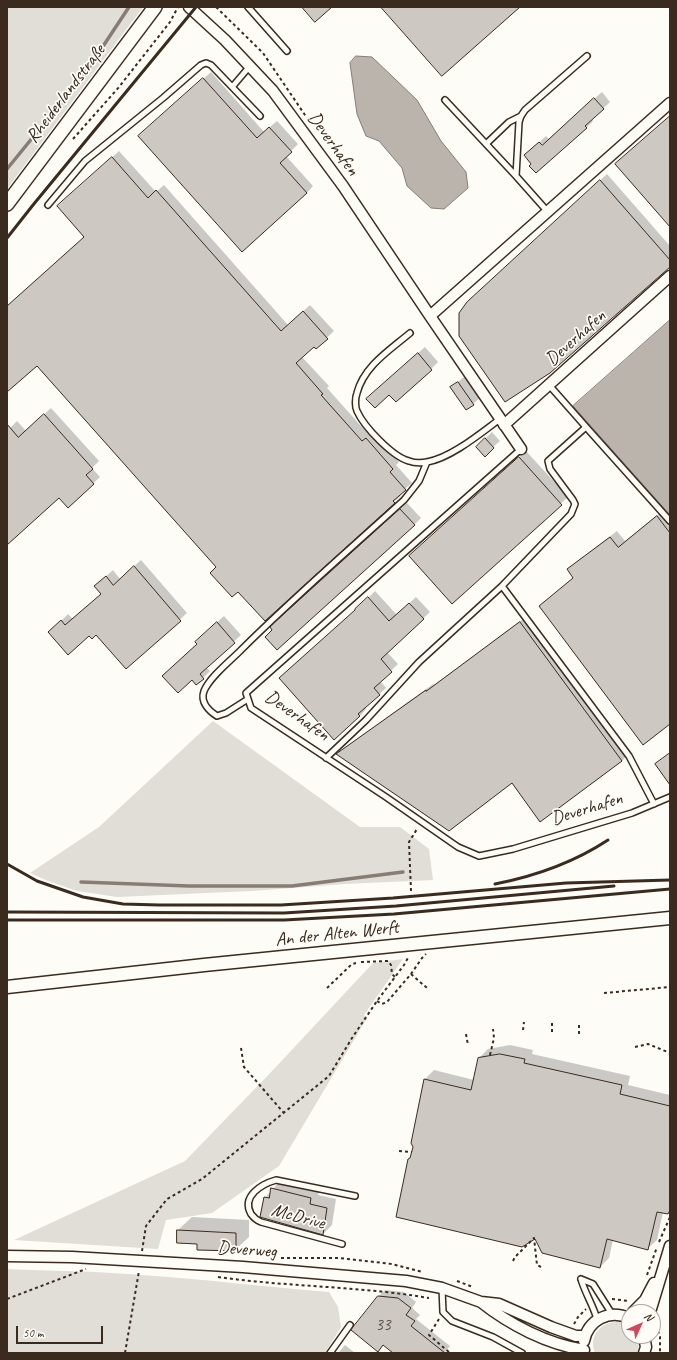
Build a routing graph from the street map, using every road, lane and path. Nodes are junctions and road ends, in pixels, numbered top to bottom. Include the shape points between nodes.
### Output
1 (155, 7) edge
2 (178, 7) edge
3 (189, 7) edge
4 (248, 7) edge
5 (287, 51) dead end
6 (587, 56) dead end
7 (250, 66) junction
8 (233, 86) junction
9 (445, 100) dead end
10 (670, 103) edge
11 (260, 116) dead end
12 (521, 116) junction
13 (72, 140) dead end
14 (486, 144) junction
15 (516, 176) junction
16 (7, 204) edge
17 (48, 205) dead end
18 (548, 212) junction
19 (670, 276) edge
20 (430, 316) junction
21 (410, 333) dead end
22 (549, 385) junction
23 (502, 422) junction
24 (586, 427) junction
25 (521, 449) joint
26 (427, 462) junction
27 (670, 521) edge
28 (502, 586) junction
29 (248, 699) junction
30 (326, 758) junction
31 (670, 797) edge
32 (654, 804) junction
33 (421, 822) junction
34 (411, 891) dead end
35 (670, 918) edge
36 (411, 953) dead end
37 (429, 953) dead end
38 (411, 974) junction
39 (395, 977) junction
40 (7, 987) edge
41 (670, 987) edge
42 (327, 988) dead end
43 (427, 988) dead end
44 (604, 994) dead end
45 (377, 1001) junction
46 (552, 1021) dead end
47 (524, 1022) dead end
48 (579, 1022) dead end
49 (493, 1029) dead end
50 (523, 1030) dead end
51 (552, 1032) dead end
52 (466, 1034) dead end
53 (579, 1034) dead end
54 (468, 1045) dead end
55 (635, 1047) dead end
56 (240, 1048) dead end
57 (670, 1053) edge
58 (490, 1055) dead end
59 (283, 1112) junction
60 (399, 1151) dead end
61 (412, 1152) dead end
62 (355, 1196) dead end
63 (670, 1217) edge
64 (342, 1244) dead end
65 (670, 1246) edge
66 (7, 1256) edge
67 (140, 1260) junction
68 (513, 1261) dead end
69 (664, 1262) junction
70 (541, 1267) dead end
71 (87, 1268) dead end
72 (647, 1276) dead end
73 (215, 1277) dead end
74 (442, 1288) junction
75 (7, 1300) edge
76 (443, 1300) junction
77 (481, 1302) junction
78 (641, 1304) edge
79 (652, 1304) edge
80 (443, 1312) junction
81 (612, 1314) junction
82 (621, 1315) edge
83 (597, 1320) junction
84 (350, 1326) dead end
85 (585, 1336) junction
86 (584, 1352) edge
87 (125, 1353) edge
88 (330, 1353) edge
89 (450, 1353) edge
90 (522, 1353) edge

1 - 16 main road, Rheiderlandstraße
2 - 13 path via 170,22 119,87
3 - 7 street, Deverhafen
4 - 5 lane
6 - 12 lane
7 - 8 lane
7 - 20 street, Deverhafen via 273,90 343,186
8 - 11 lane
8 - 17 lane via 211,65 201,65 85,161
9 - 14 lane
10 - 18 street
12 - 14 lane via 509,122
12 - 15 lane
14 - 15 lane
15 - 18 lane
18 - 20 street
19 - 22 street, Deverhafen
20 - 23 street, Deverhafen
21 - 26 lane via 368,370 356,395 356,410 363,422 396,455 410,462
22 - 23 street, Deverhafen
22 - 24 lane
23 - 25 street, Deverhafen
23 - 26 lane via 447,455
24 - 27 lane
24 - 28 lane via 548,462 550,469 575,504 571,514
25 - 29 lane, Deverhafen via 246,693
26 - 29 lane via 419,481 404,500 260,630 212,679 203,692 208,710 217,716
28 - 30 lane via 419,662 366,720
28 - 32 lane via 629,756
29 - 30 lane, Deverhafen via 251,708
30 - 33 lane, Deverhafen
31 - 32 lane, Deverhafen
32 - 33 lane, Deverhafen via 513,849 479,856 458,847
33 - 34 path via 409,842
35 - 40 street, An der Alten Werft
36 - 39 path
37 - 38 path via 422,958
38 - 43 path
38 - 45 path via 386,1002 382,1004
39 - 42 path via 391,964 386,960 355,963
39 - 45 path
41 - 44 path
45 - 59 path via 329,1076
46 - 51 path
47 - 50 path
48 - 53 path
49 - 58 path via 494,1038
52 - 54 path
55 - 57 path via 648,1044
56 - 59 path via 244,1067
59 - 67 path via 202,1179 167,1199 146,1226
60 - 61 path
62 - 64 lane, McDrive via 276,1180 257,1190 250,1197 248,1204 257,1220
63 - 72 path
65 - 69 street
66 - 67 street, Deverweg
67 - 74 street, Deverweg via 335,1274 406,1281
67 - 87 path
68 - 70 path via 534,1238 537,1265
69 - 78 street
69 - 79 street
71 - 75 path
73 - 76 path via 259,1283 400,1293
74 - 76 lane
74 - 77 street, Deverweg
76 - 80 lane
77 - 85 street, Deverweg via 499,1304 557,1330
77 - 86 street, Deverweg via 494,1312 550,1342
80 - 89 path via 429,1335
80 - 90 lane via 452,1321 493,1337
81 - 82 street
81 - 83 street
81 - 83 lane via 592,1284 581,1279
83 - 85 street
84 - 88 lane
85 - 86 street

